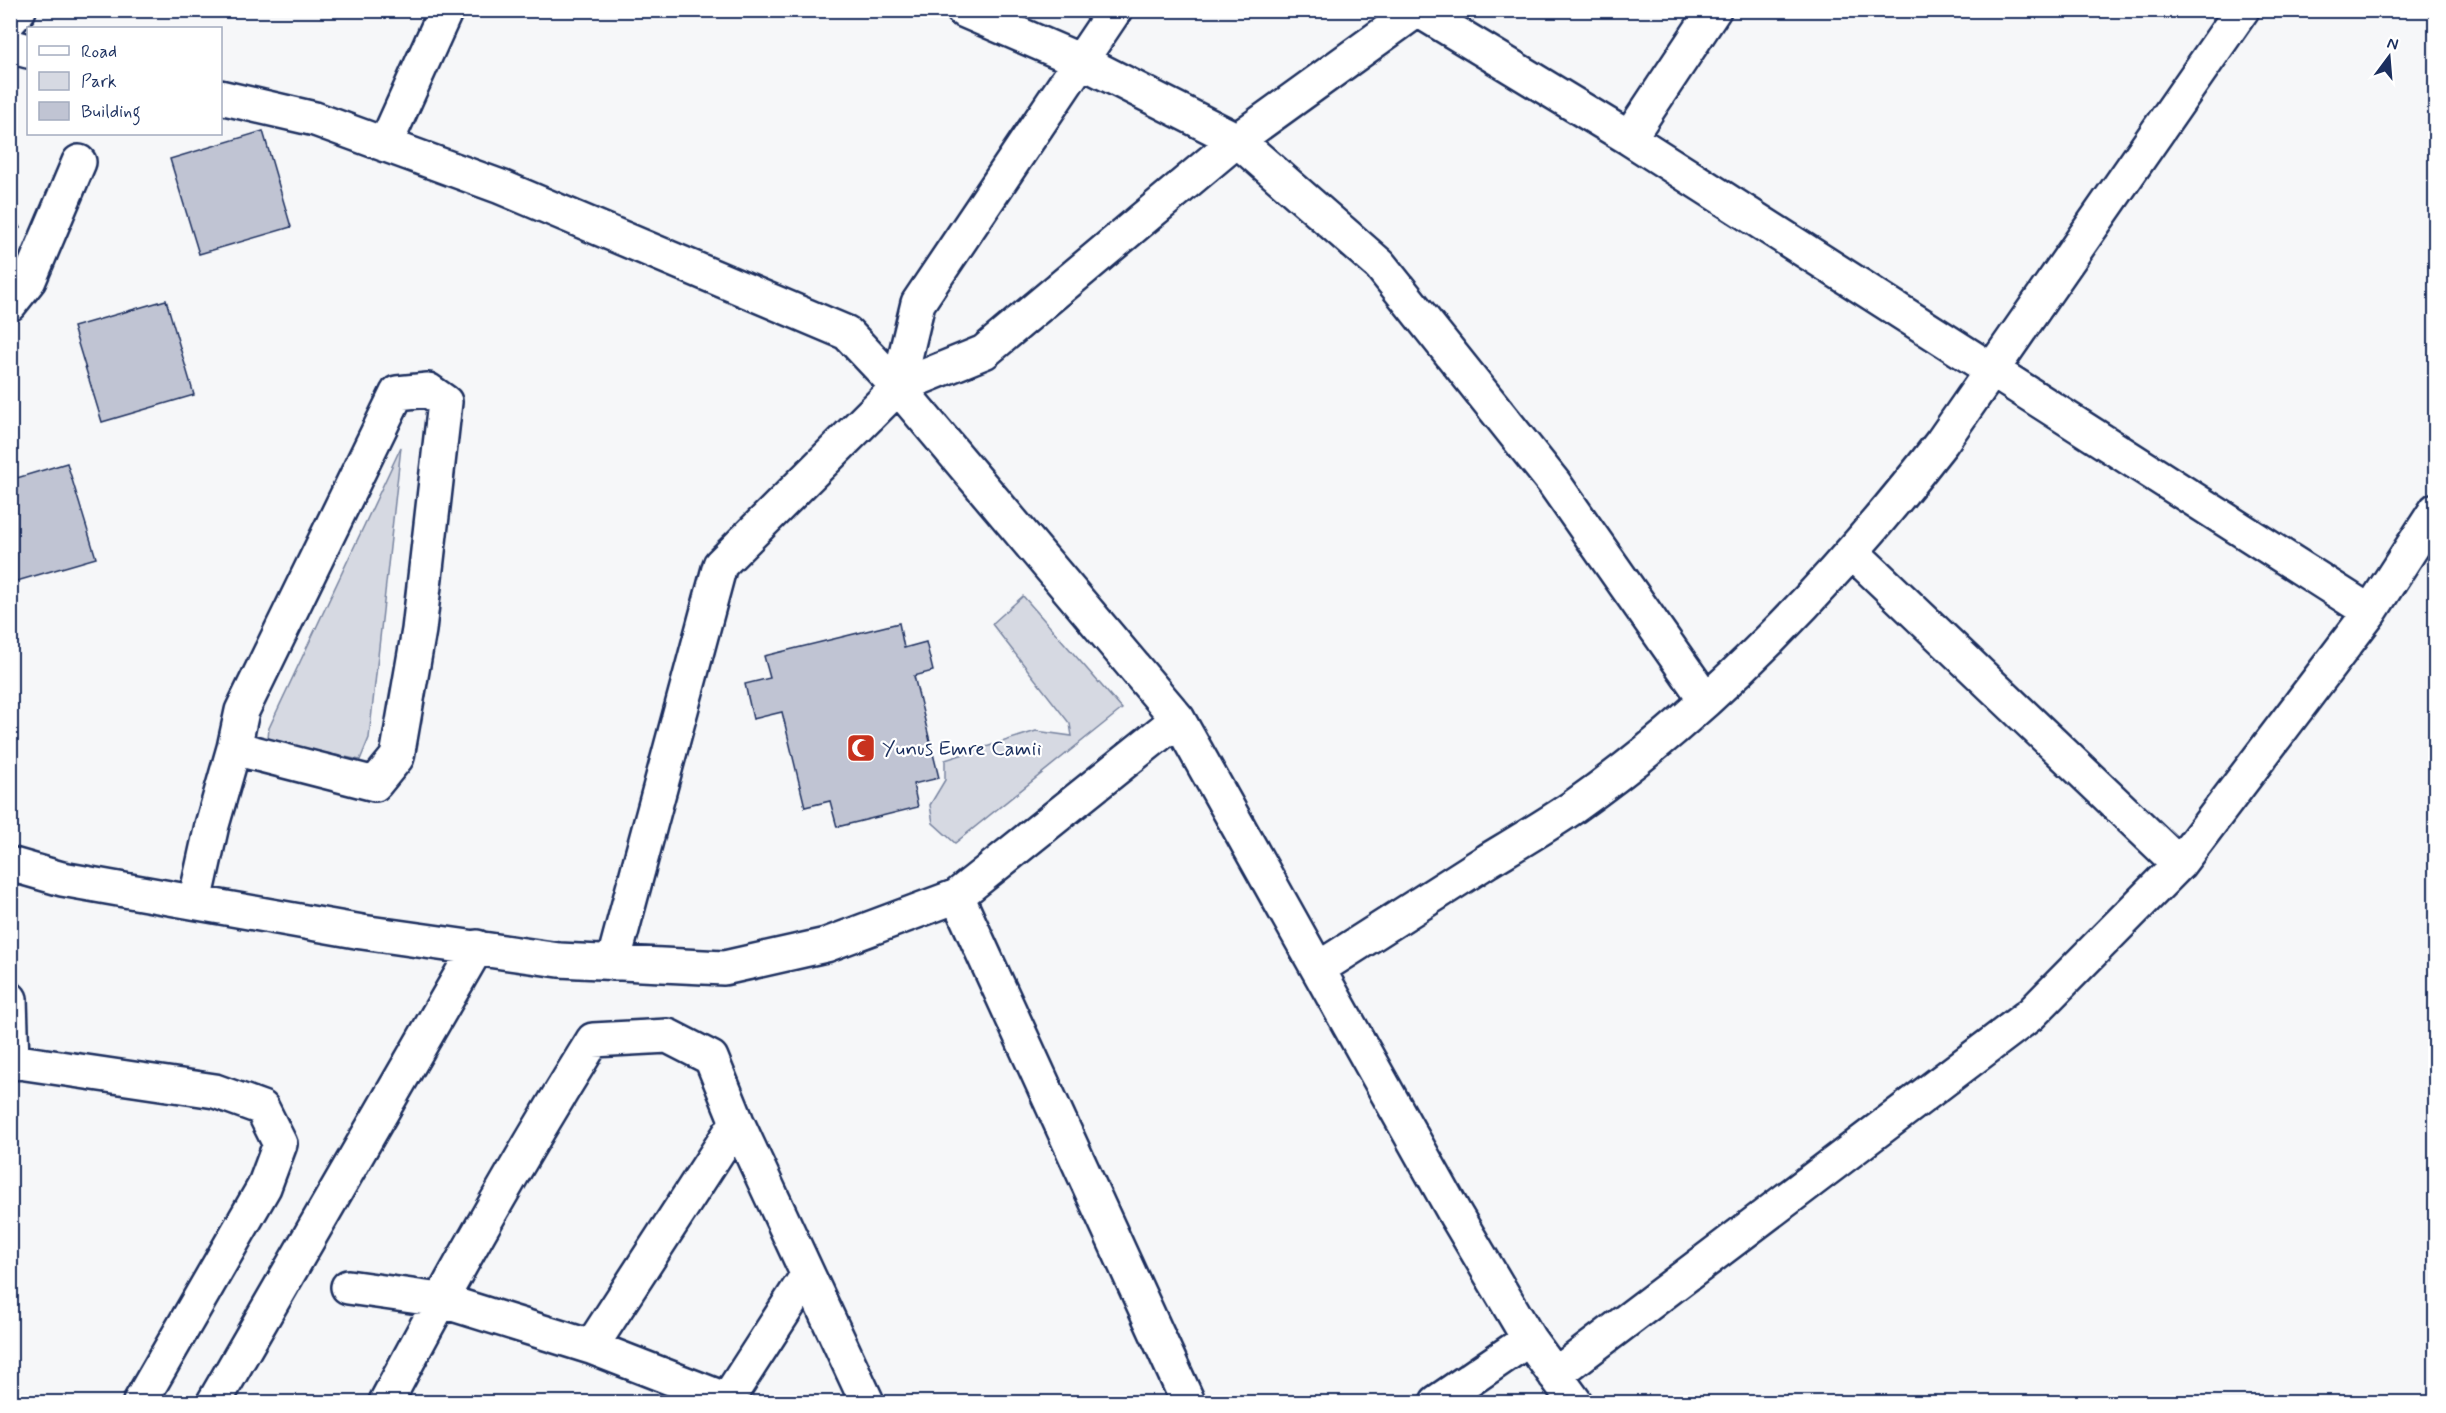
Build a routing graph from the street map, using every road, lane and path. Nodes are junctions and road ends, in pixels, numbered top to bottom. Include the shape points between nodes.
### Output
1 (19, 10) edge
2 (446, 10) edge
3 (963, 10) edge
4 (1115, 10) edge
5 (1418, 10) edge
6 (1714, 10) edge
7 (2242, 10) edge
8 (10, 20) edge
9 (10, 46) edge
10 (27, 51) edge
11 (1083, 62) junction
12 (222, 97) edge
13 (1629, 138) junction
14 (1238, 140) junction
15 (385, 145) junction
16 (79, 162) dead end
17 (10, 304) edge
18 (1992, 370) junction
19 (898, 387) junction
20 (2436, 510) edge
21 (1852, 553) junction
22 (2370, 612) junction
23 (1707, 700) junction
24 (1178, 720) junction
25 (234, 748) junction
26 (10, 864) edge
27 (2179, 864) junction
28 (957, 896) junction
29 (195, 902) junction
30 (477, 947) junction
31 (613, 963) junction
32 (1318, 969) junction
33 (10, 999) edge
34 (11, 1062) edge
35 (737, 1122) junction
36 (807, 1276) junction
37 (348, 1287) dead end
38 (440, 1299) junction
39 (1529, 1339) junction
40 (591, 1347) junction
41 (1555, 1375) junction
42 (140, 1402) edge
43 (214, 1402) edge
44 (386, 1402) edge
45 (867, 1402) edge
46 (1188, 1402) edge
47 (1437, 1402) edge
48 (1575, 1402) edge

1 - 8 street
2 - 15 street
3 - 11 street
4 - 11 street
5 - 13 street
5 - 14 street
6 - 13 street
7 - 18 street
9 - 10 street
11 - 14 street
11 - 19 street via 918,303
12 - 15 street via 315,119
13 - 18 street
14 - 19 street via 984,352
14 - 23 street via 1380,265 1554,483
15 - 19 street via 501,187 847,333
16 - 17 street via 29,280
18 - 21 street via 1942,442
18 - 22 street
19 - 24 street
19 - 31 street via 720,565
20 - 22 street
21 - 23 street via 1771,640
21 - 27 street
22 - 27 street
23 - 32 street via 1571,808
24 - 28 street
24 - 32 street
25 - 25 street via 242,711 397,393 428,390 445,402 419,630 397,757 375,784
25 - 29 street
26 - 29 street via 62,879
27 - 41 street via 2031,1014
28 - 31 street via 826,945 724,968
28 - 46 street
29 - 30 street via 362,932
30 - 31 street via 559,960
30 - 43 street
32 - 39 street
33 - 34 street
34 - 42 street via 215,1090 262,1108 280,1144 264,1187
35 - 36 street
35 - 38 street via 711,1058 668,1036 593,1040
35 - 40 street
36 - 40 street via 727,1400
36 - 45 street
37 - 38 street
38 - 40 street
38 - 44 street
39 - 41 street
39 - 47 street
41 - 48 street

